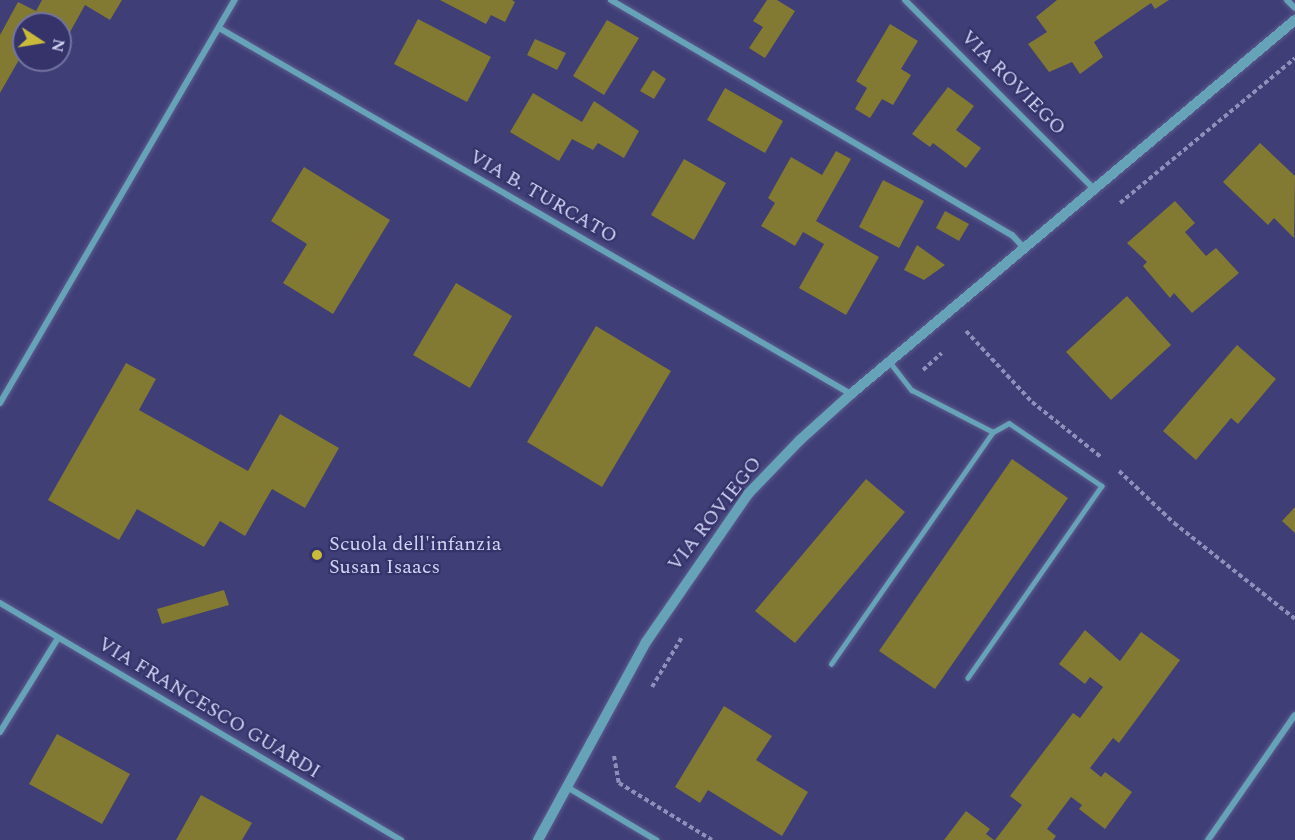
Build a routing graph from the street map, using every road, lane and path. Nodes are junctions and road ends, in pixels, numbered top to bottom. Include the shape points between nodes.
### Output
1 (235, 0) edge
2 (611, 0) edge
3 (905, 0) edge
4 (1287, 0) edge
5 (1295, 8) edge
6 (1295, 20) edge
7 (219, 28) junction
8 (1295, 58) edge
9 (1095, 190) junction
10 (1112, 210) dead end
11 (1025, 249) junction
12 (975, 324) dead end
13 (966, 331) junction
14 (957, 339) dead end
15 (949, 347) dead end
16 (889, 361) junction
17 (923, 370) dead end
18 (851, 394) junction
19 (0, 403) edge
20 (993, 432) junction
21 (1103, 458) dead end
22 (1112, 466) dead end
23 (0, 603) edge
24 (1295, 619) edge
25 (684, 633) dead end
26 (58, 638) junction
27 (831, 664) dead end
28 (968, 678) dead end
29 (649, 692) dead end
30 (1295, 715) edge
31 (0, 732) edge
32 (614, 750) dead end
33 (567, 787) junction
34 (402, 840) edge
35 (538, 840) edge
36 (656, 840) edge
37 (712, 840) edge
38 (1208, 840) edge

1 - 7 street
2 - 11 street via 1012,235
3 - 9 street, VIA ROVIEGO
4 - 5 street
6 - 9 street, VIA ROVIEGO
7 - 18 street, VIA B. TURCATO
7 - 19 street
8 - 10 path
9 - 11 street, VIA ROVIEGO
11 - 16 street, VIA ROVIEGO
12 - 13 path
13 - 14 path
13 - 21 path via 1032,402
15 - 17 path
16 - 18 street, VIA ROVIEGO
16 - 20 lane via 912,390
18 - 33 street, VIA ROVIEGO via 756,487 712,543 646,642
20 - 27 lane
20 - 28 lane via 1009,423 1102,486
22 - 24 path via 1174,523
23 - 26 street, VIA FRANCESCO GUARDI
25 - 29 path
26 - 31 street
26 - 34 street, VIA FRANCESCO GUARDI
30 - 38 street
32 - 37 path via 613,764 619,783
33 - 35 street, VIA ROVIEGO
33 - 36 street

